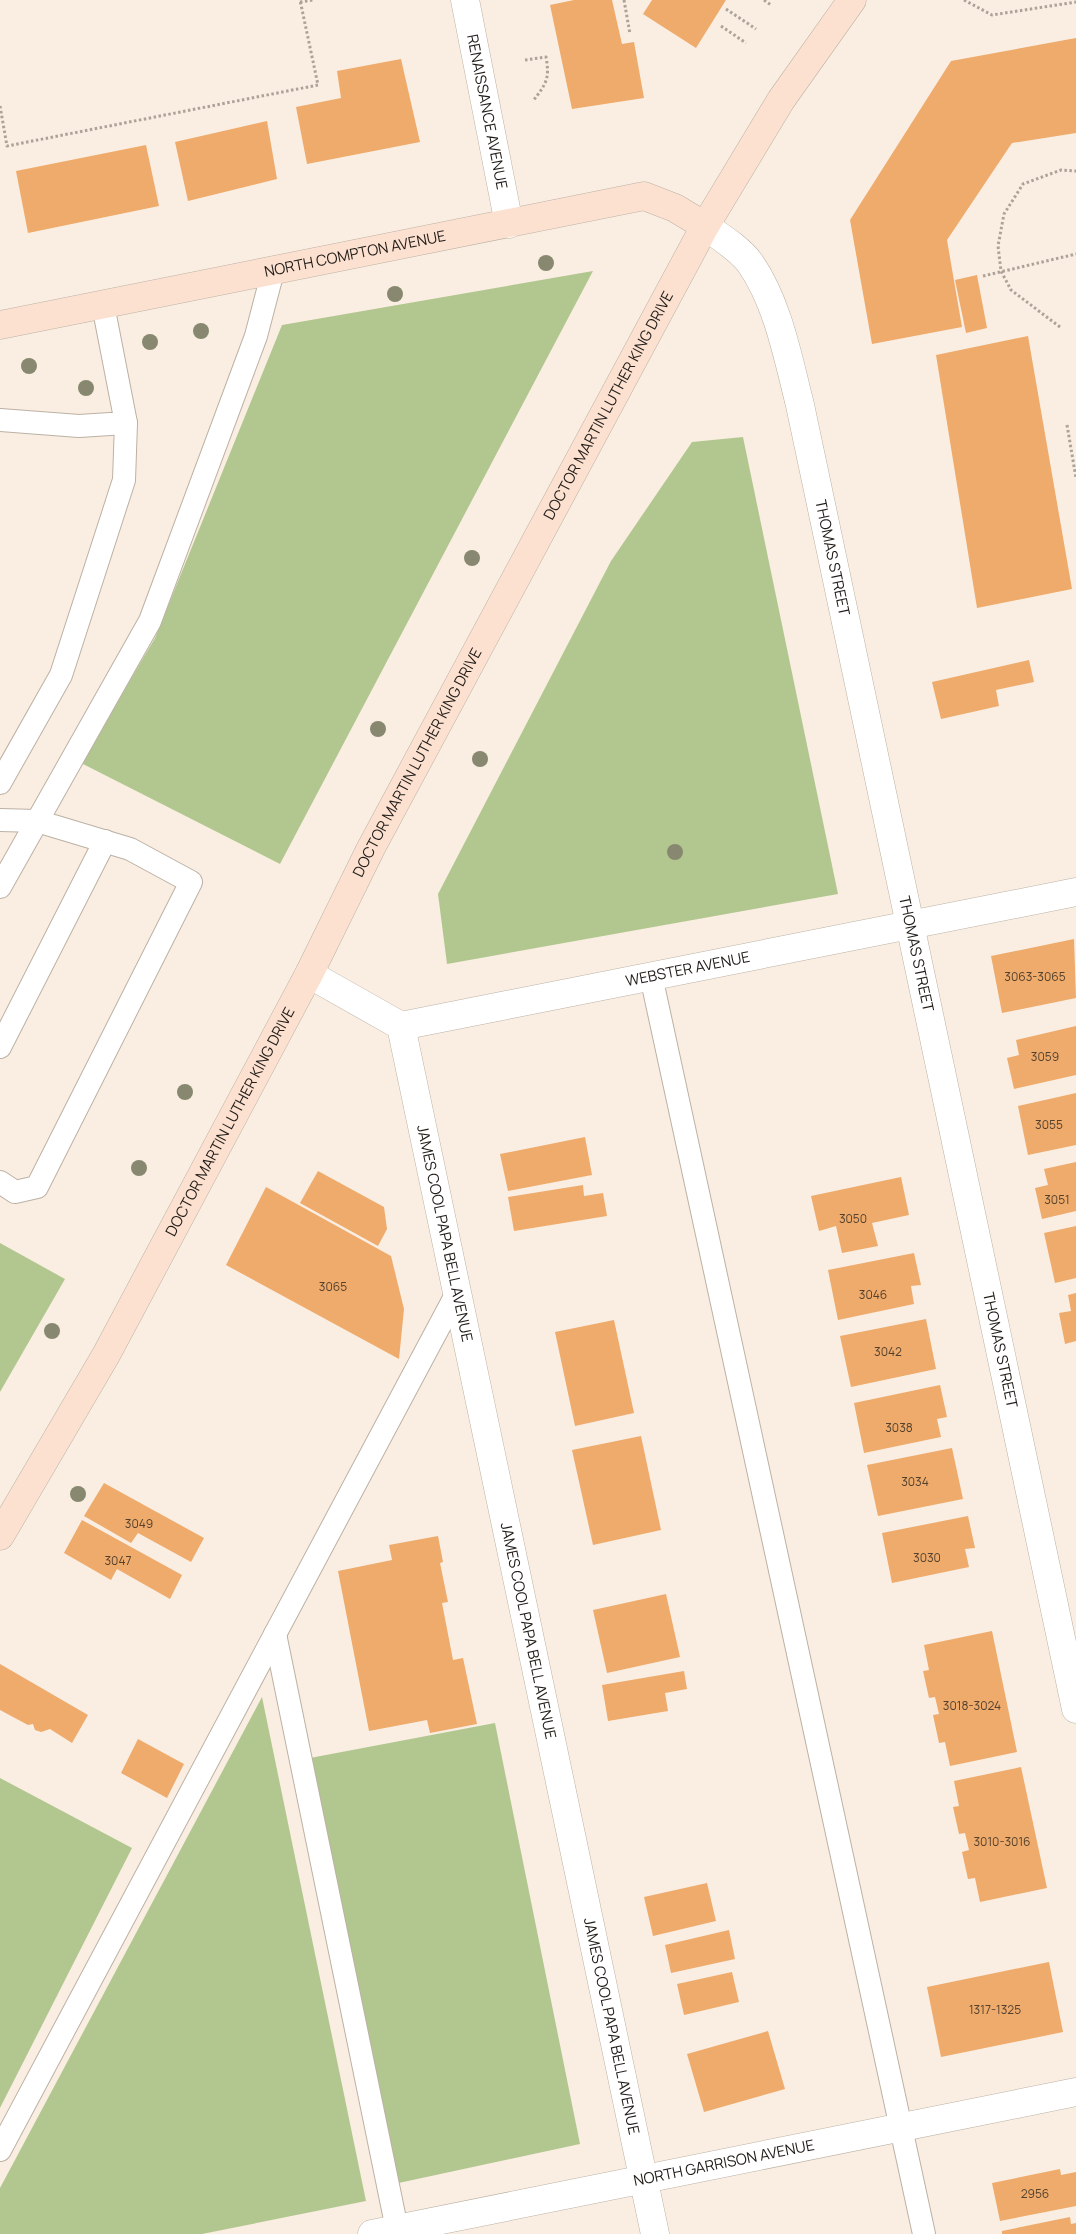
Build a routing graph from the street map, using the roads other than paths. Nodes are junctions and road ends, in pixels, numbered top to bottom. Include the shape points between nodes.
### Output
1 (465, 0) edge
2 (852, 0) edge
3 (509, 224) junction
4 (705, 226) junction
5 (273, 271) junction
6 (102, 304) junction
7 (0, 325) edge
8 (0, 420) edge
9 (126, 424) junction
10 (0, 783) edge
11 (0, 820) edge
12 (37, 821) junction
13 (105, 841) junction
14 (0, 887) edge
15 (1076, 892) edge
16 (910, 925) junction
17 (309, 974) junction
18 (651, 976) junction
19 (401, 1026) junction
20 (0, 1047) edge
21 (0, 1182) edge
22 (457, 1293) junction
23 (0, 1536) edge
24 (275, 1634) junction
25 (1076, 1709) edge
26 (1076, 2092) edge
27 (902, 2128) junction
28 (0, 2150) edge
29 (644, 2180) junction
30 (389, 2232) edge
31 (655, 2234) edge
32 (924, 2234) edge

1 - 3 street, RENAISSANCE AVENUE
2 - 4 main road, DOCTOR MARTIN LUTHER KING DRIVE via 781,100
3 - 4 main road, NORTH COMPTON AVENUE via 644,196 675,208
3 - 5 main road, NORTH COMPTON AVENUE
4 - 16 street, THOMAS STREET via 749,262 769,300 783,341 800,405
4 - 17 main road, DOCTOR MARTIN LUTHER KING DRIVE via 375,839
5 - 6 main road, NORTH COMPTON AVENUE
5 - 12 lane via 256,336 150,621
6 - 7 main road, NORTH COMPTON AVENUE
6 - 9 lane
8 - 9 lane via 80,426
9 - 10 lane via 124,480 61,676
11 - 12 lane
12 - 13 lane
12 - 14 lane
13 - 20 lane
13 - 21 lane via 130,848 190,882 37,1187 15,1192
15 - 16 street, WEBSTER AVENUE
16 - 18 street, WEBSTER AVENUE
16 - 25 street, THOMAS STREET
17 - 19 street
17 - 23 main road, DOCTOR MARTIN LUTHER KING DRIVE via 106,1355
18 - 19 street, WEBSTER AVENUE
18 - 27 lane
19 - 22 street, JAMES COOL PAPA BELL AVENUE
22 - 24 lane
22 - 29 street, JAMES COOL PAPA BELL AVENUE
24 - 28 lane
24 - 30 lane
26 - 27 street, NORTH GARRISON AVENUE
27 - 29 street, NORTH GARRISON AVENUE
27 - 32 lane
29 - 30 street, NORTH GARRISON AVENUE
29 - 31 street, JAMES COOL PAPA BELL AVENUE

